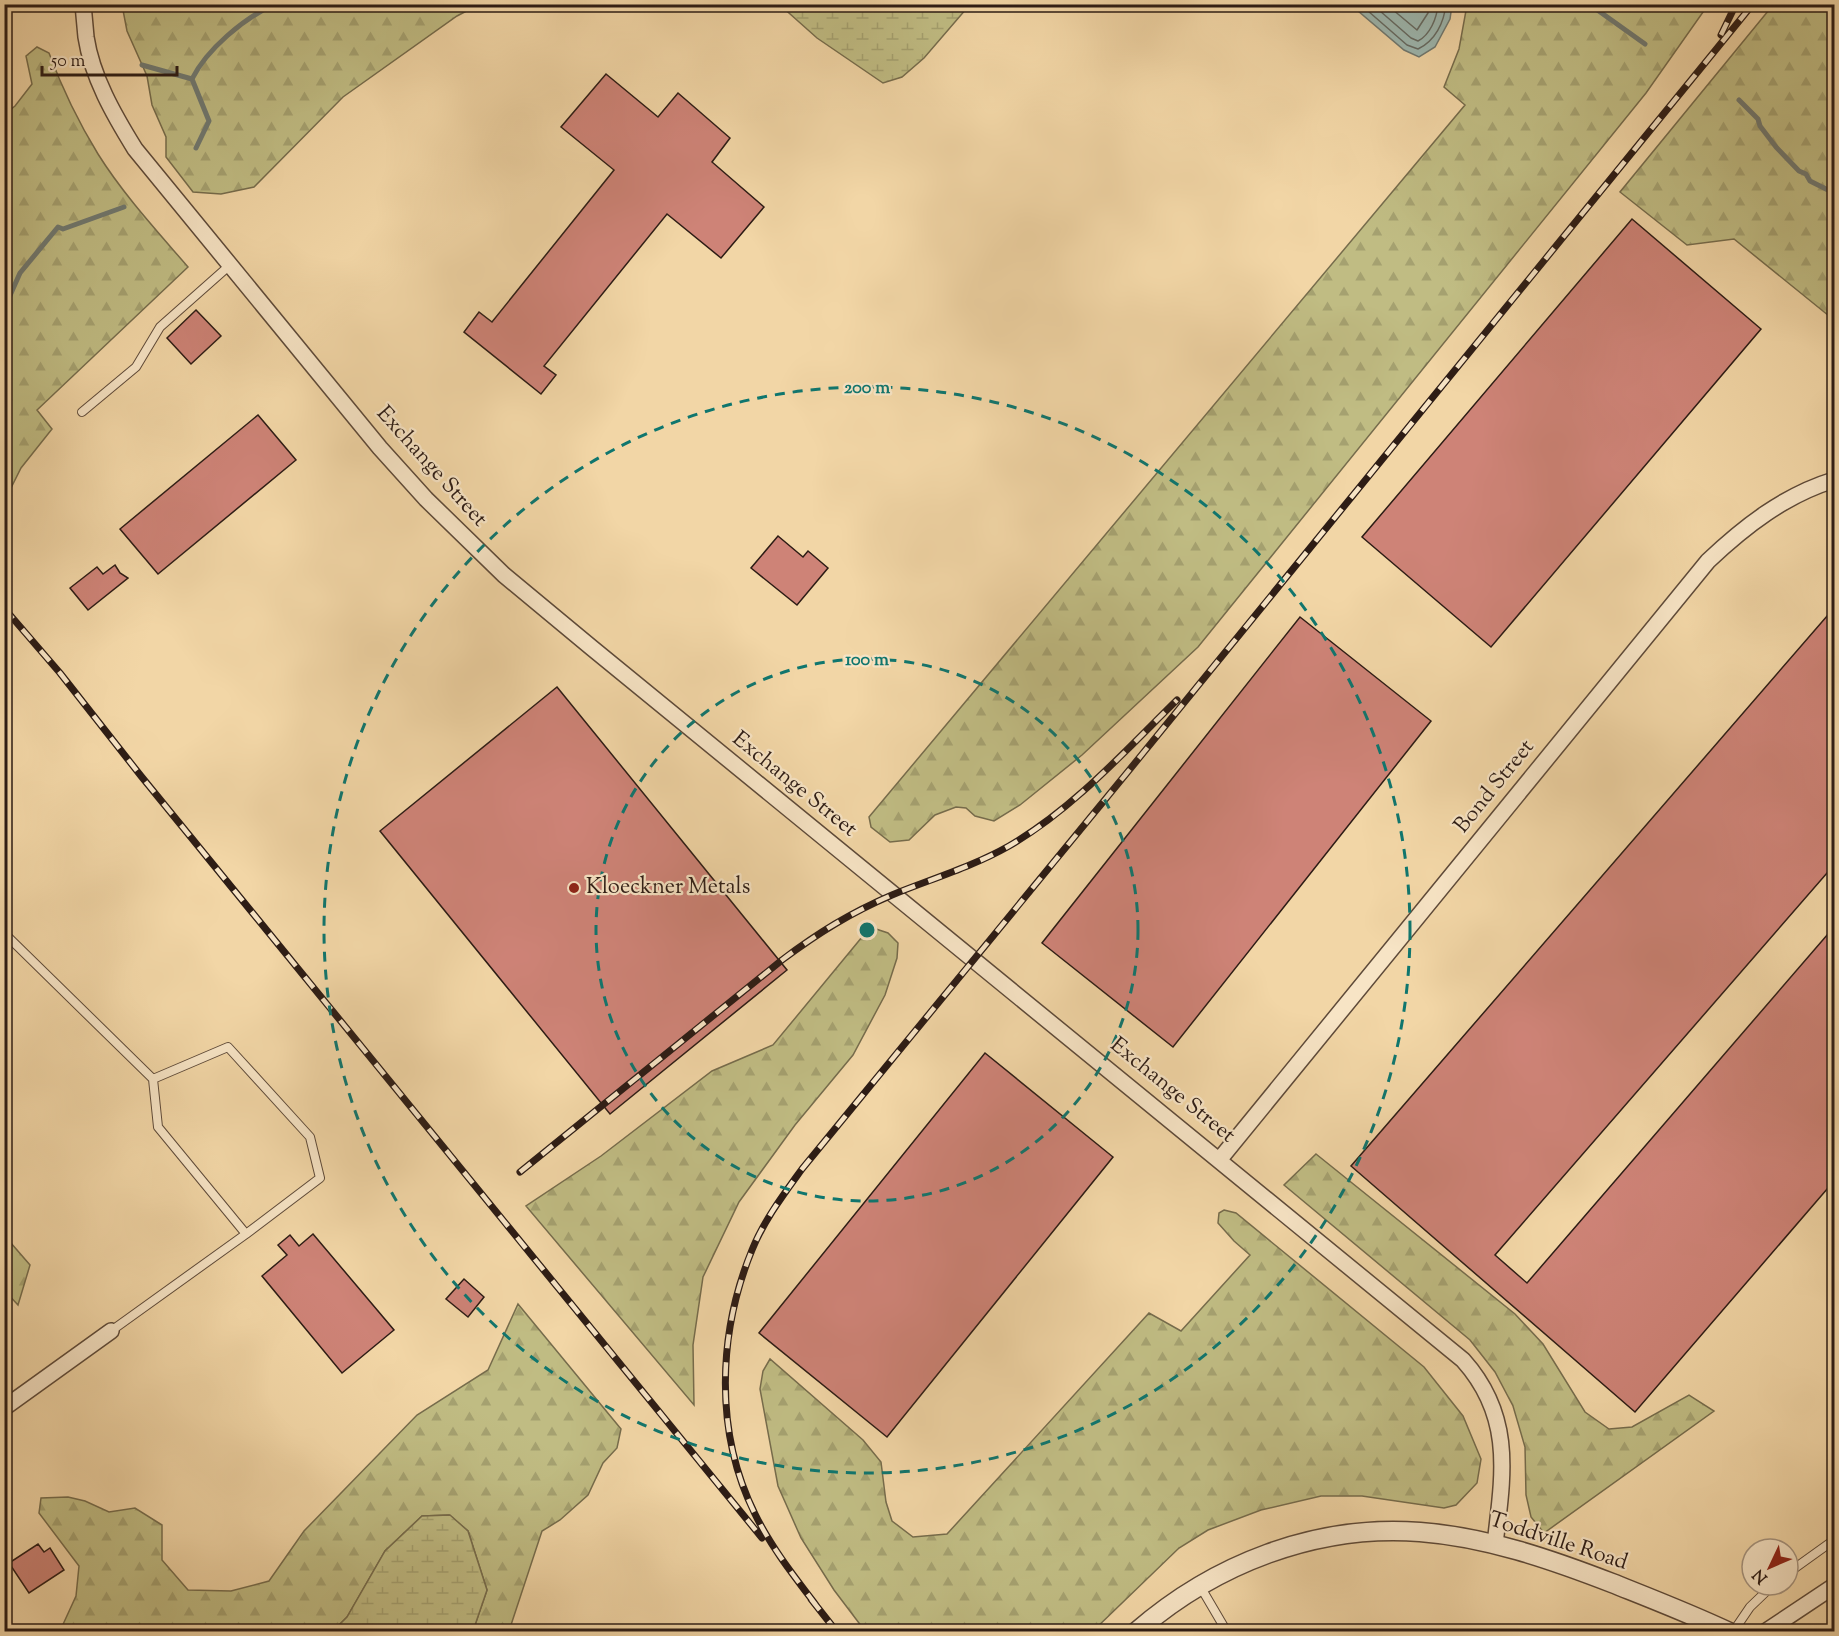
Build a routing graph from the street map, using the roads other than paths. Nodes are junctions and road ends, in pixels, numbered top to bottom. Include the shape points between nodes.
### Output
1 (83, 4) edge
2 (230, 265) junction
3 (82, 412) dead end
4 (1834, 480) edge
5 (4, 933) edge
6 (153, 1079) junction
7 (1220, 1159) junction
8 (246, 1234) junction
9 (111, 1331) joint
10 (4, 1408) edge
11 (1834, 1540) edge
12 (1495, 1544) junction
13 (1800, 1564) edge
14 (1200, 1586) junction
15 (1834, 1586) edge
16 (1760, 1597) edge
17 (1136, 1632) edge
18 (1227, 1632) edge
19 (1731, 1632) edge
20 (1765, 1632) edge

1 - 2 street, Exchange Street via 86,39 114,114 135,149
2 - 3 lane via 160,327 136,367
2 - 7 street, Exchange Street via 380,448 504,576
4 - 7 street, Bond Street via 1760,516 1708,561
5 - 6 lane
6 - 8 lane via 158,1127
6 - 8 lane via 228,1047 310,1137 320,1178
7 - 12 street, Exchange Street via 1472,1370 1492,1404 1502,1447 1503,1476
8 - 9 lane
9 - 10 street
11 - 13 lane
12 - 14 street, Toddville Road via 1422,1532 1334,1535 1252,1559
12 - 19 street, Toddville Road via 1578,1570
14 - 17 street, Toddville Road
14 - 18 lane
15 - 20 street
16 - 19 lane

